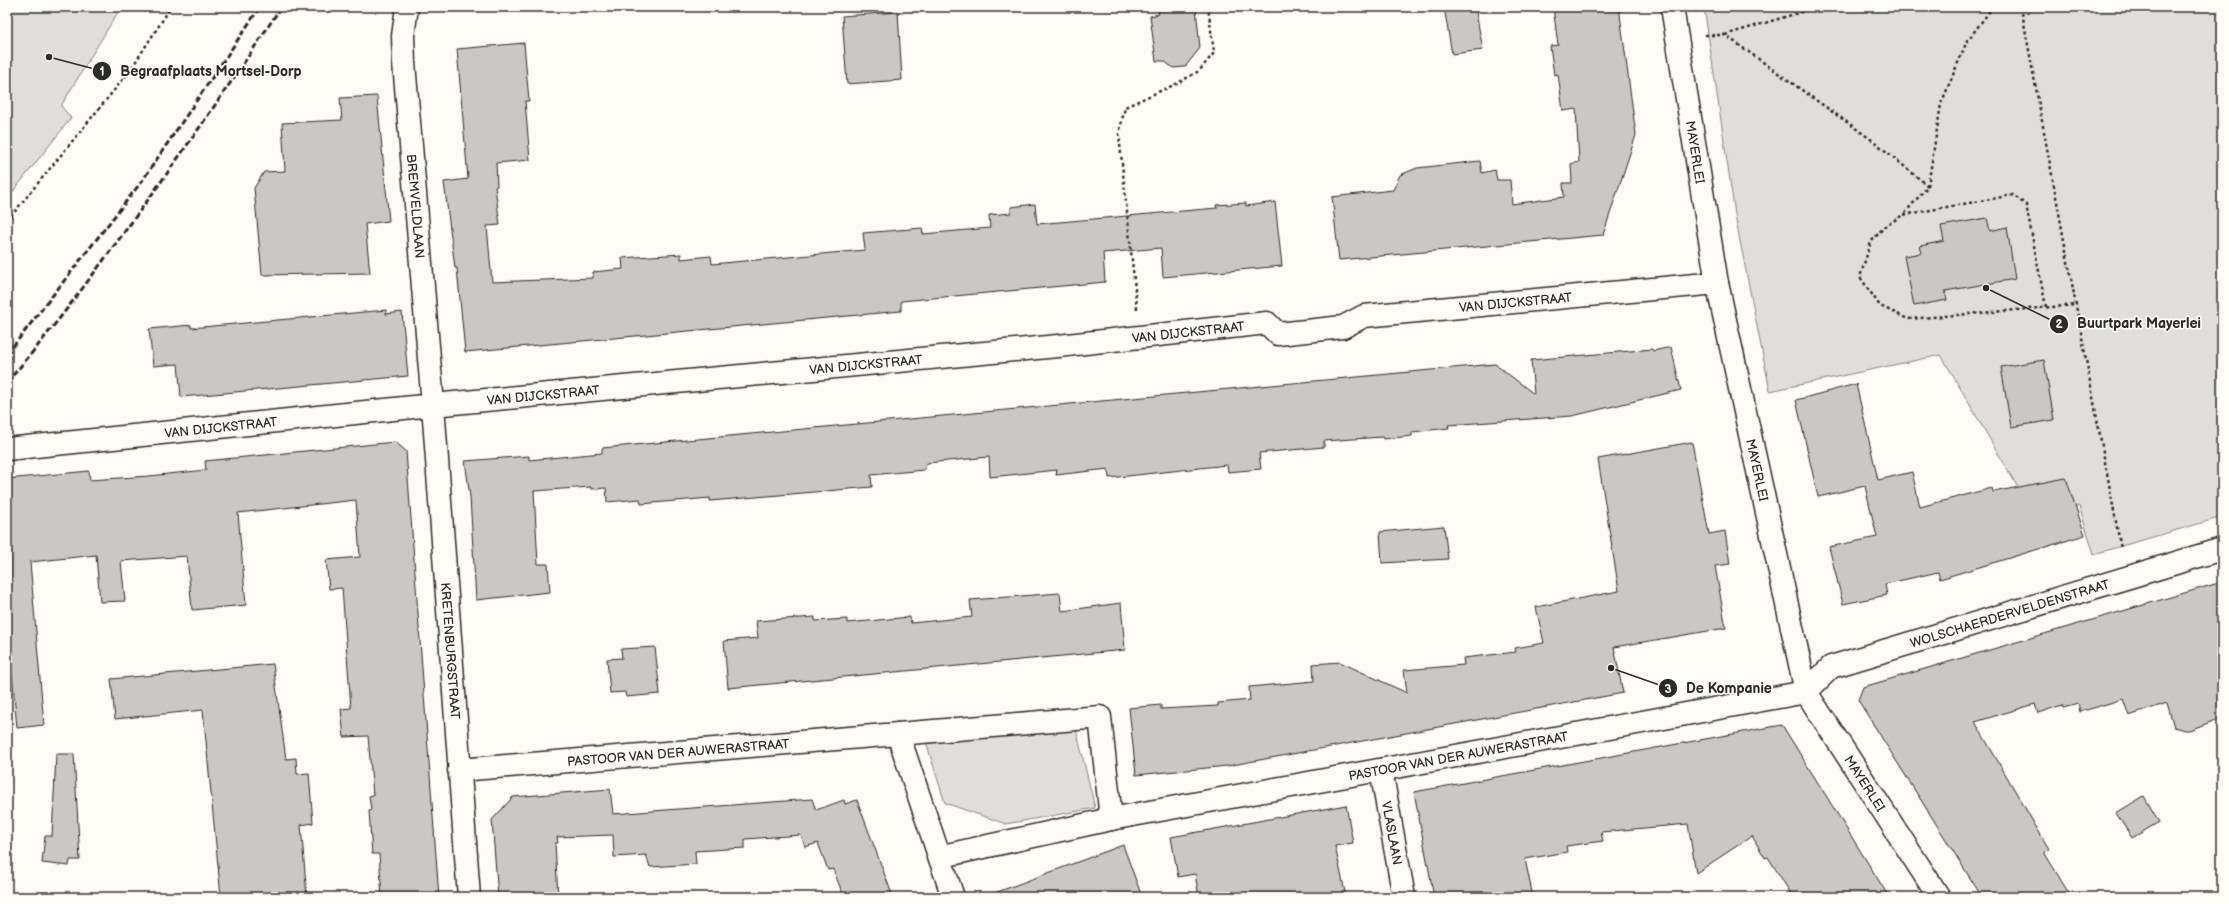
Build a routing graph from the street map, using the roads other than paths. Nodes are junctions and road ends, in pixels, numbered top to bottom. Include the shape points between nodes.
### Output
1 (407, 7) edge
2 (1672, 7) edge
3 (1717, 283) junction
4 (433, 405) junction
5 (7, 449) edge
6 (2222, 549) edge
7 (1806, 692) junction
8 (898, 734) junction
9 (459, 770) junction
10 (1381, 770) junction
11 (1111, 819) junction
12 (938, 857) junction
13 (469, 897) edge
14 (953, 897) edge
15 (1404, 897) edge
16 (1939, 897) edge

1 - 4 street, BREMVELDLAAN via 403,36 404,63
2 - 3 street, MAYERLEI
3 - 4 street, VAN DIJCKSTRAAT via 1364,316 1342,327 1278,334 1267,323 1058,346
3 - 7 street, MAYERLEI
4 - 5 street, VAN DIJCKSTRAAT
4 - 9 street, KRETENBURGSTRAAT
6 - 7 street, WOLSCHAERDERVELDENSTRAAT via 1831,667
7 - 10 street, PASTOOR VAN DER AUWERASTRAAT
7 - 16 street, MAYERLEI
8 - 9 street, PASTOOR VAN DER AUWERASTRAAT
8 - 11 street, PASTOOR VAN DER AUWERASTRAAT via 1100,717
8 - 12 street
9 - 13 street, KRETENBURGSTRAAT
10 - 11 street, PASTOOR VAN DER AUWERASTRAAT
10 - 15 street, VLASLAAN
11 - 12 street, PASTOOR VAN DER AUWERASTRAAT
12 - 14 street

